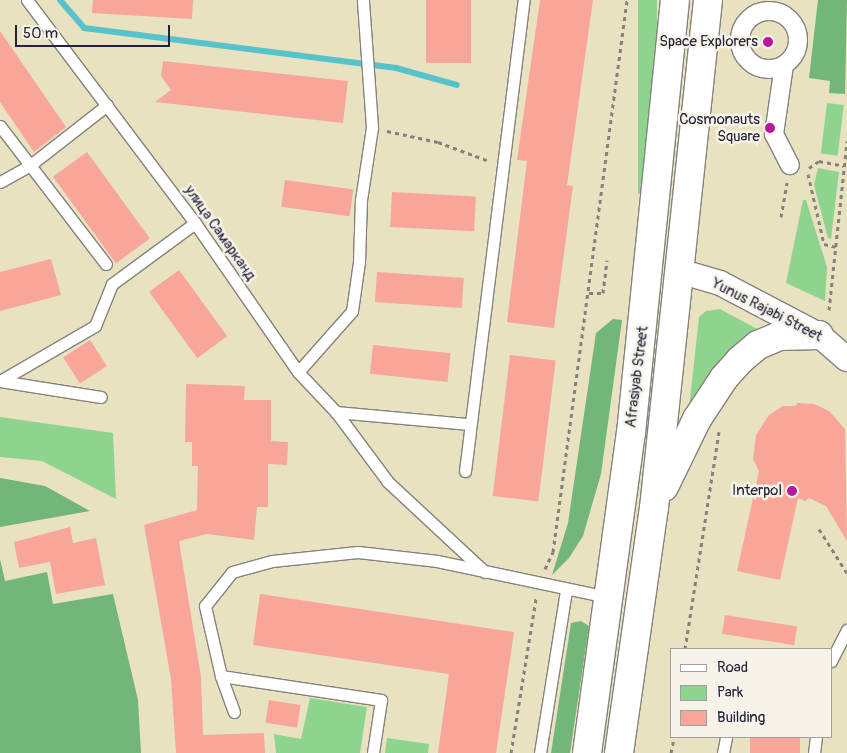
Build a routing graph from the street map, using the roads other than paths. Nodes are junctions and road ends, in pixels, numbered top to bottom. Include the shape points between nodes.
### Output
1 (28, 0) edge
2 (524, 0) edge
3 (675, 0) edge
4 (708, 0) edge
5 (791, 0) edge
6 (359, 1) edge
7 (754, 8) edge
8 (788, 18) junction
9 (784, 65) junction
10 (107, 105) junction
11 (0, 126) edge
12 (790, 165) road end
13 (29, 166) junction
14 (0, 182) edge
15 (195, 223) junction
16 (106, 264) dead end
17 (650, 267) junction
18 (679, 270) junction
19 (819, 335) junction
20 (847, 359) edge
21 (298, 372) junction
22 (100, 397) dead end
23 (336, 412) junction
24 (469, 424) junction
25 (466, 471) dead end
26 (654, 508) junction
27 (486, 572) junction
28 (566, 590) junction
29 (610, 598) junction
30 (847, 630) edge
31 (832, 659) edge
32 (221, 676) junction
33 (234, 712) dead end
34 (726, 738) edge
35 (816, 738) edge
36 (373, 753) edge
37 (540, 753) edge
38 (586, 753) edge
39 (619, 753) edge
40 (723, 753) edge
41 (814, 753) edge

1 - 10 lane, улица Самарканд
2 - 24 lane
3 - 17 main road, Afrasiyab Street
4 - 18 main road, Afrasiyab Street
5 - 8 street
6 - 21 lane via 372,127 361,200 359,262 352,311
7 - 8 street
7 - 9 street via 740,38 744,55 758,67 766,69
8 - 9 street via 798,43
9 - 12 street via 774,134
10 - 13 lane
10 - 15 lane, улица Самарканд
11 - 13 lane
13 - 14 lane
13 - 16 lane
15 - 21 lane, улица Самарканд
15 - 22 lane via 112,284 95,326 0,380
17 - 18 main road, Yunus Rajabi Street
17 - 29 main road, Afrasiyab Street
18 - 19 street, Yunus Rajabi Street via 720,283
18 - 26 main road, Afrasiyab Street
19 - 20 street, Yunus Rajabi Street
19 - 26 main road via 794,334 772,338 735,365 697,419
21 - 23 lane, улица Самарканд
23 - 24 lane
23 - 27 lane, улица Самарканд via 388,482
24 - 25 lane
26 - 39 main road, Afrasiyab Street
27 - 28 lane
27 - 32 lane via 437,561 358,552 272,561 232,572 205,606
28 - 29 lane
28 - 37 lane
29 - 38 main road, Afrasiyab Street
30 - 31 lane
32 - 33 lane
32 - 36 lane via 381,700
34 - 40 lane
35 - 41 lane

